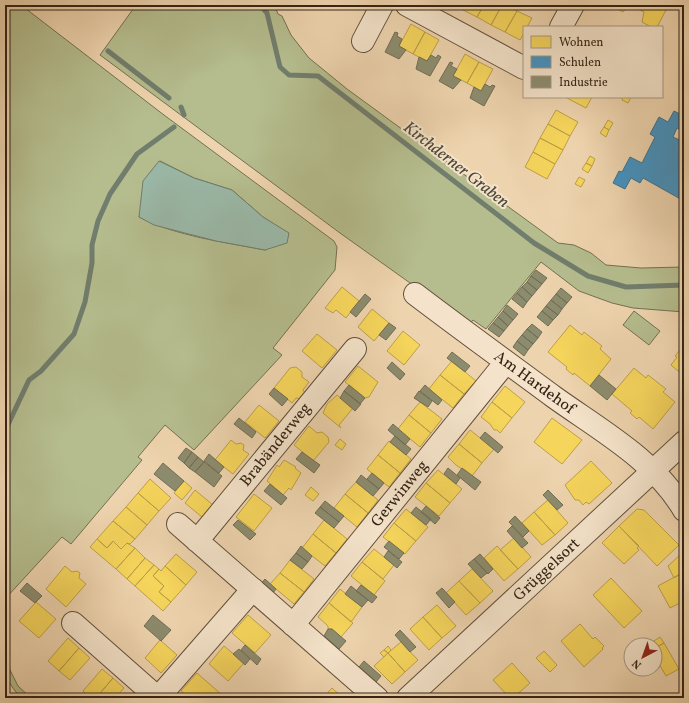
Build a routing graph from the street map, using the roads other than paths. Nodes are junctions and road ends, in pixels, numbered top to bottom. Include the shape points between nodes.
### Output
1 (382, 5) edge
2 (407, 5) edge
3 (573, 5) edge
4 (562, 26) edge
5 (363, 41) dead end
6 (523, 67) edge
7 (415, 294) dead end
8 (355, 349) dead end
9 (506, 362) junction
10 (684, 442) edge
11 (653, 471) junction
12 (684, 510) edge
13 (178, 524) dead end
14 (197, 540) junction
15 (253, 589) junction
16 (73, 623) dead end
17 (293, 625) junction
18 (158, 698) edge
19 (377, 698) edge
20 (408, 698) edge

1 - 5 street
2 - 6 street
3 - 4 street
7 - 9 street, Am Hardehof
8 - 14 street, Brabänderweg
9 - 11 street, Am Hardehof via 639,458
9 - 17 street, Gerwinweg
10 - 11 street, Grüggelsort
11 - 12 street, Am Hardehof
11 - 20 street, Grüggelsort
13 - 14 street
14 - 15 street
15 - 17 street
15 - 18 street
16 - 18 street
17 - 19 street

